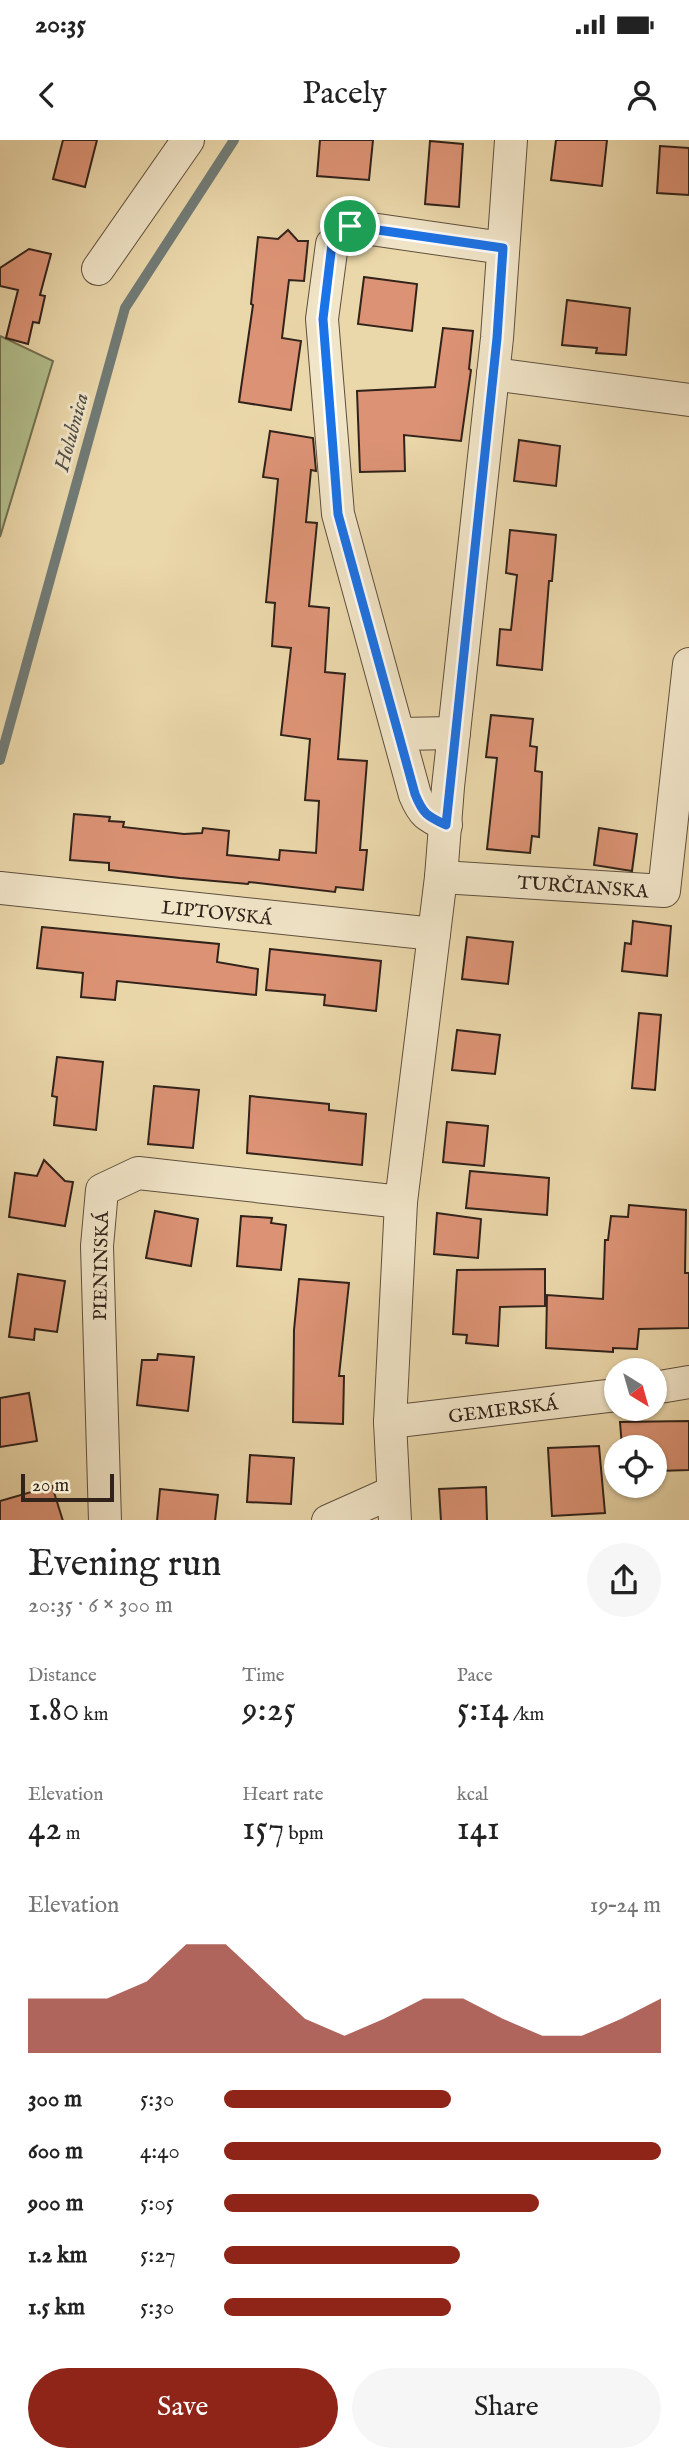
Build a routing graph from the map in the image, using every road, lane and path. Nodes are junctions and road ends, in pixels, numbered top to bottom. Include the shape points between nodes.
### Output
1 (188, 140) edge
2 (511, 140) edge
3 (503, 248) junction
4 (98, 269) dead end
5 (493, 374) junction
6 (689, 400) edge
7 (689, 664) edge
8 (454, 733) junction
9 (399, 734) junction
10 (446, 825) junction
11 (441, 877) junction
12 (0, 888) edge
13 (434, 934) junction
14 (401, 1202) junction
15 (689, 1382) edge
16 (667, 1386) edge
17 (604, 1396) edge
18 (390, 1422) junction
19 (394, 1506) edge
20 (105, 1520) edge
21 (332, 1520) edge

1 - 4 street
2 - 3 street
3 - 5 street
3 - 9 street via 350,226 332,244 323,319 338,514
5 - 6 street
5 - 8 street
7 - 11 street, TURČIANSKA via 664,891
8 - 9 street
8 - 10 street
9 - 10 street via 421,808
10 - 11 street
11 - 13 street
12 - 13 street, LIPTOVSKÁ
13 - 14 street
14 - 18 street
14 - 20 street, PIENINSKÁ via 138,1173 102,1190 97,1246
15 - 16 street
17 - 18 street, GEMERSKÁ
18 - 19 street
19 - 21 street

